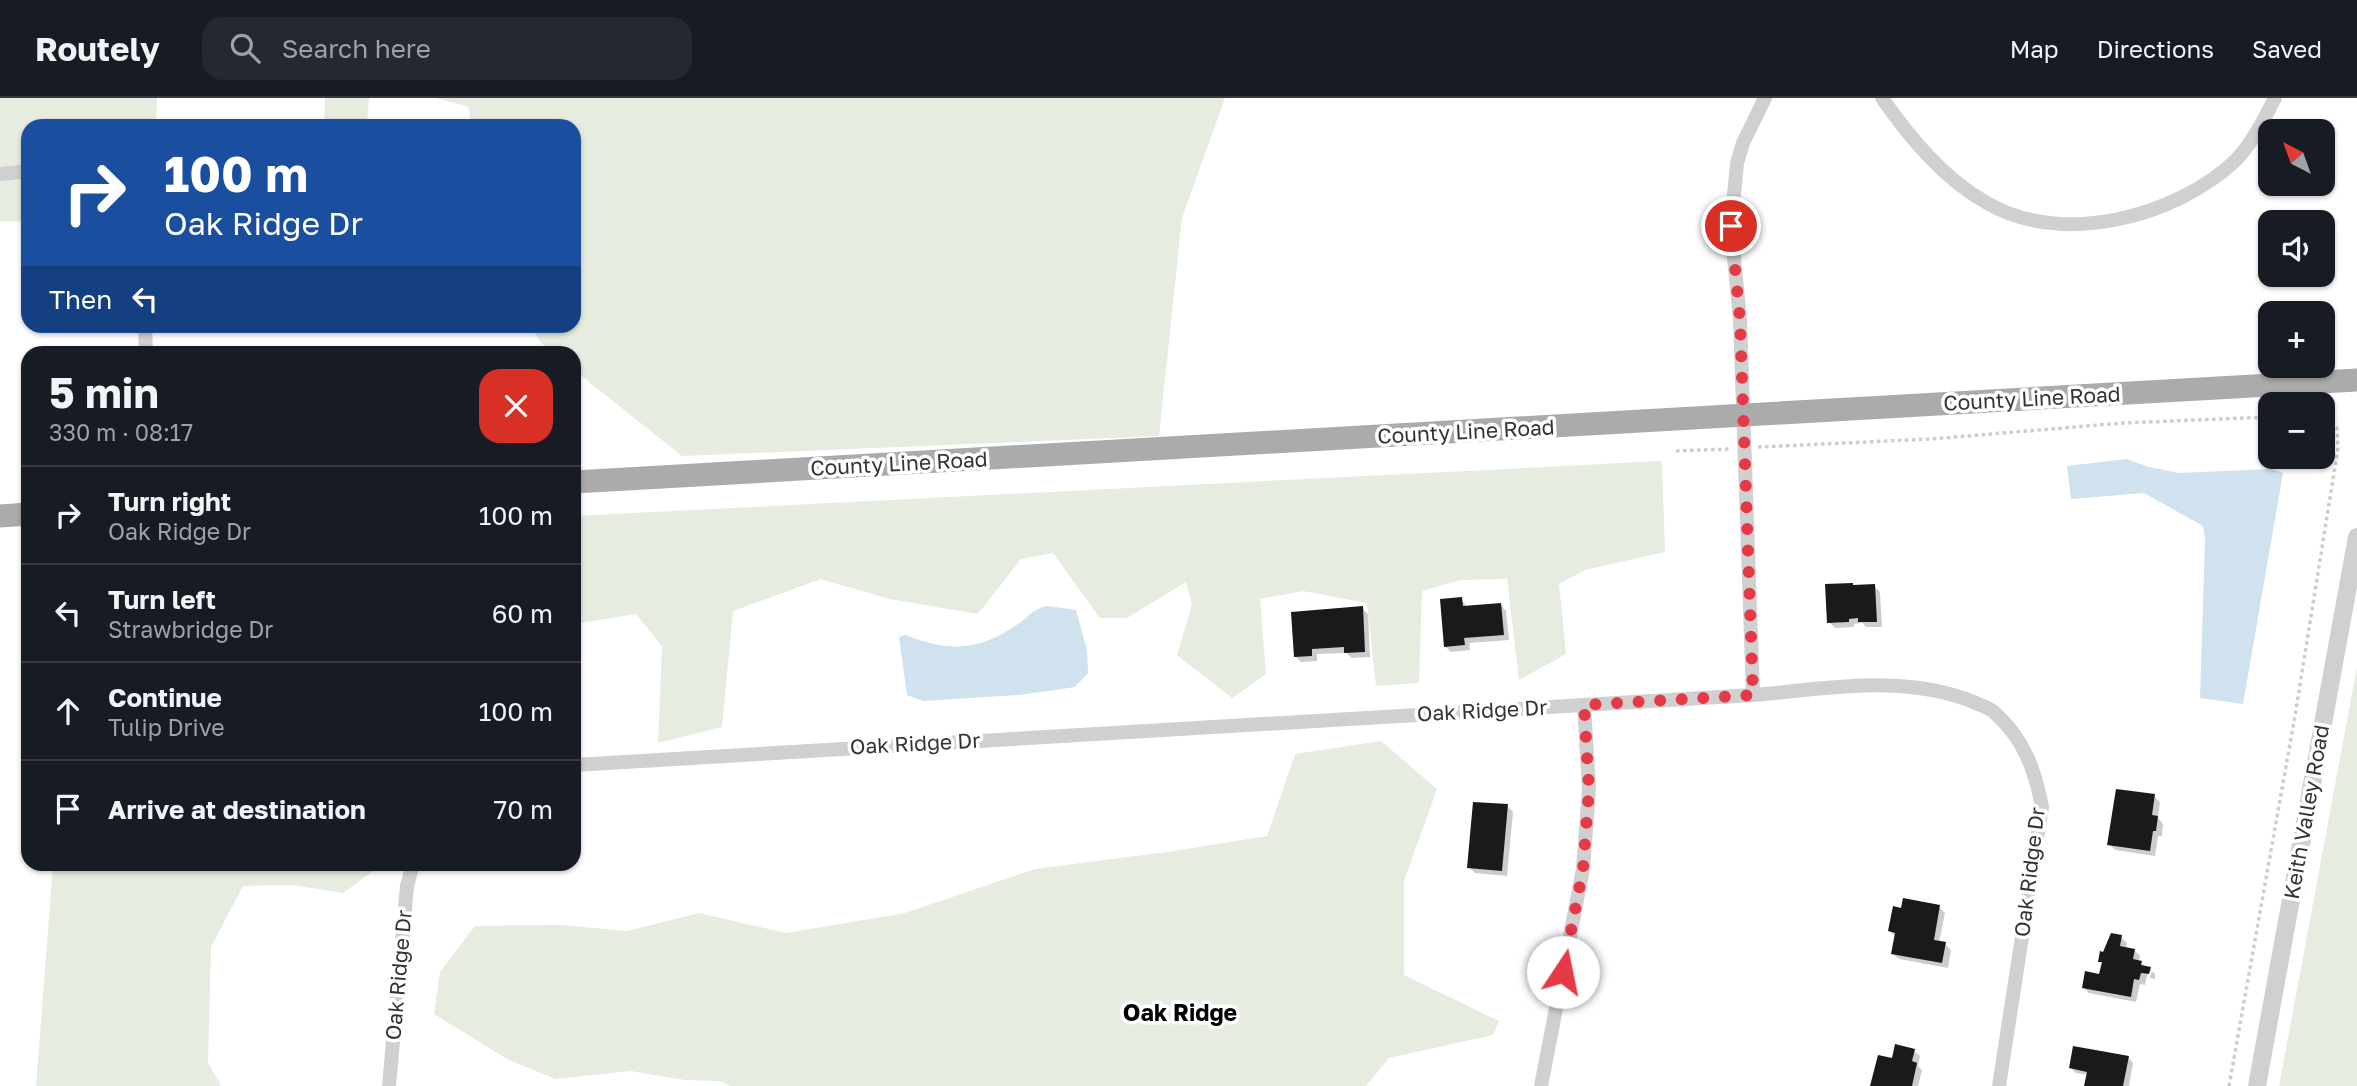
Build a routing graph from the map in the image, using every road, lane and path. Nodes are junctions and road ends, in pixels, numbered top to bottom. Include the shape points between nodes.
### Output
1 (1765, 98) edge
2 (1882, 98) edge
3 (2275, 98) edge
4 (21, 172) edge
5 (0, 174) edge
6 (2357, 380) edge
7 (1742, 416) junction
8 (2258, 417) edge
9 (2335, 426) edge
10 (1744, 448) junction
11 (1676, 451) dead end
12 (2335, 461) edge
13 (2334, 469) edge
14 (581, 482) edge
15 (21, 514) edge
16 (0, 516) edge
17 (2357, 537) edge
18 (1753, 695) junction
19 (1584, 705) junction
20 (581, 765) edge
21 (410, 871) edge
22 (389, 1086) edge
23 (1541, 1086) edge
24 (1999, 1086) edge
25 (2229, 1086) edge
26 (2257, 1086) edge

1 - 7 street via 1743,143 1732,195
2 - 3 street via 1935,162 1988,204 2010,214 2061,223 2135,215 2164,207 2202,187 2235,160
4 - 5 street
6 - 7 main road, County Line Road
7 - 10 street
7 - 14 main road, County Line Road
8 - 10 path
9 - 12 path
10 - 11 path
10 - 18 street
13 - 25 path
15 - 16 main road
17 - 26 street, Keith Valley Road
18 - 19 street, Oak Ridge Dr
18 - 24 street, Oak Ridge Dr via 1880,684 1922,688 1994,711 2021,745 2036,775 2042,807
19 - 20 street, Oak Ridge Dr
19 - 23 street via 1589,789 1583,869
21 - 22 street, Oak Ridge Dr

